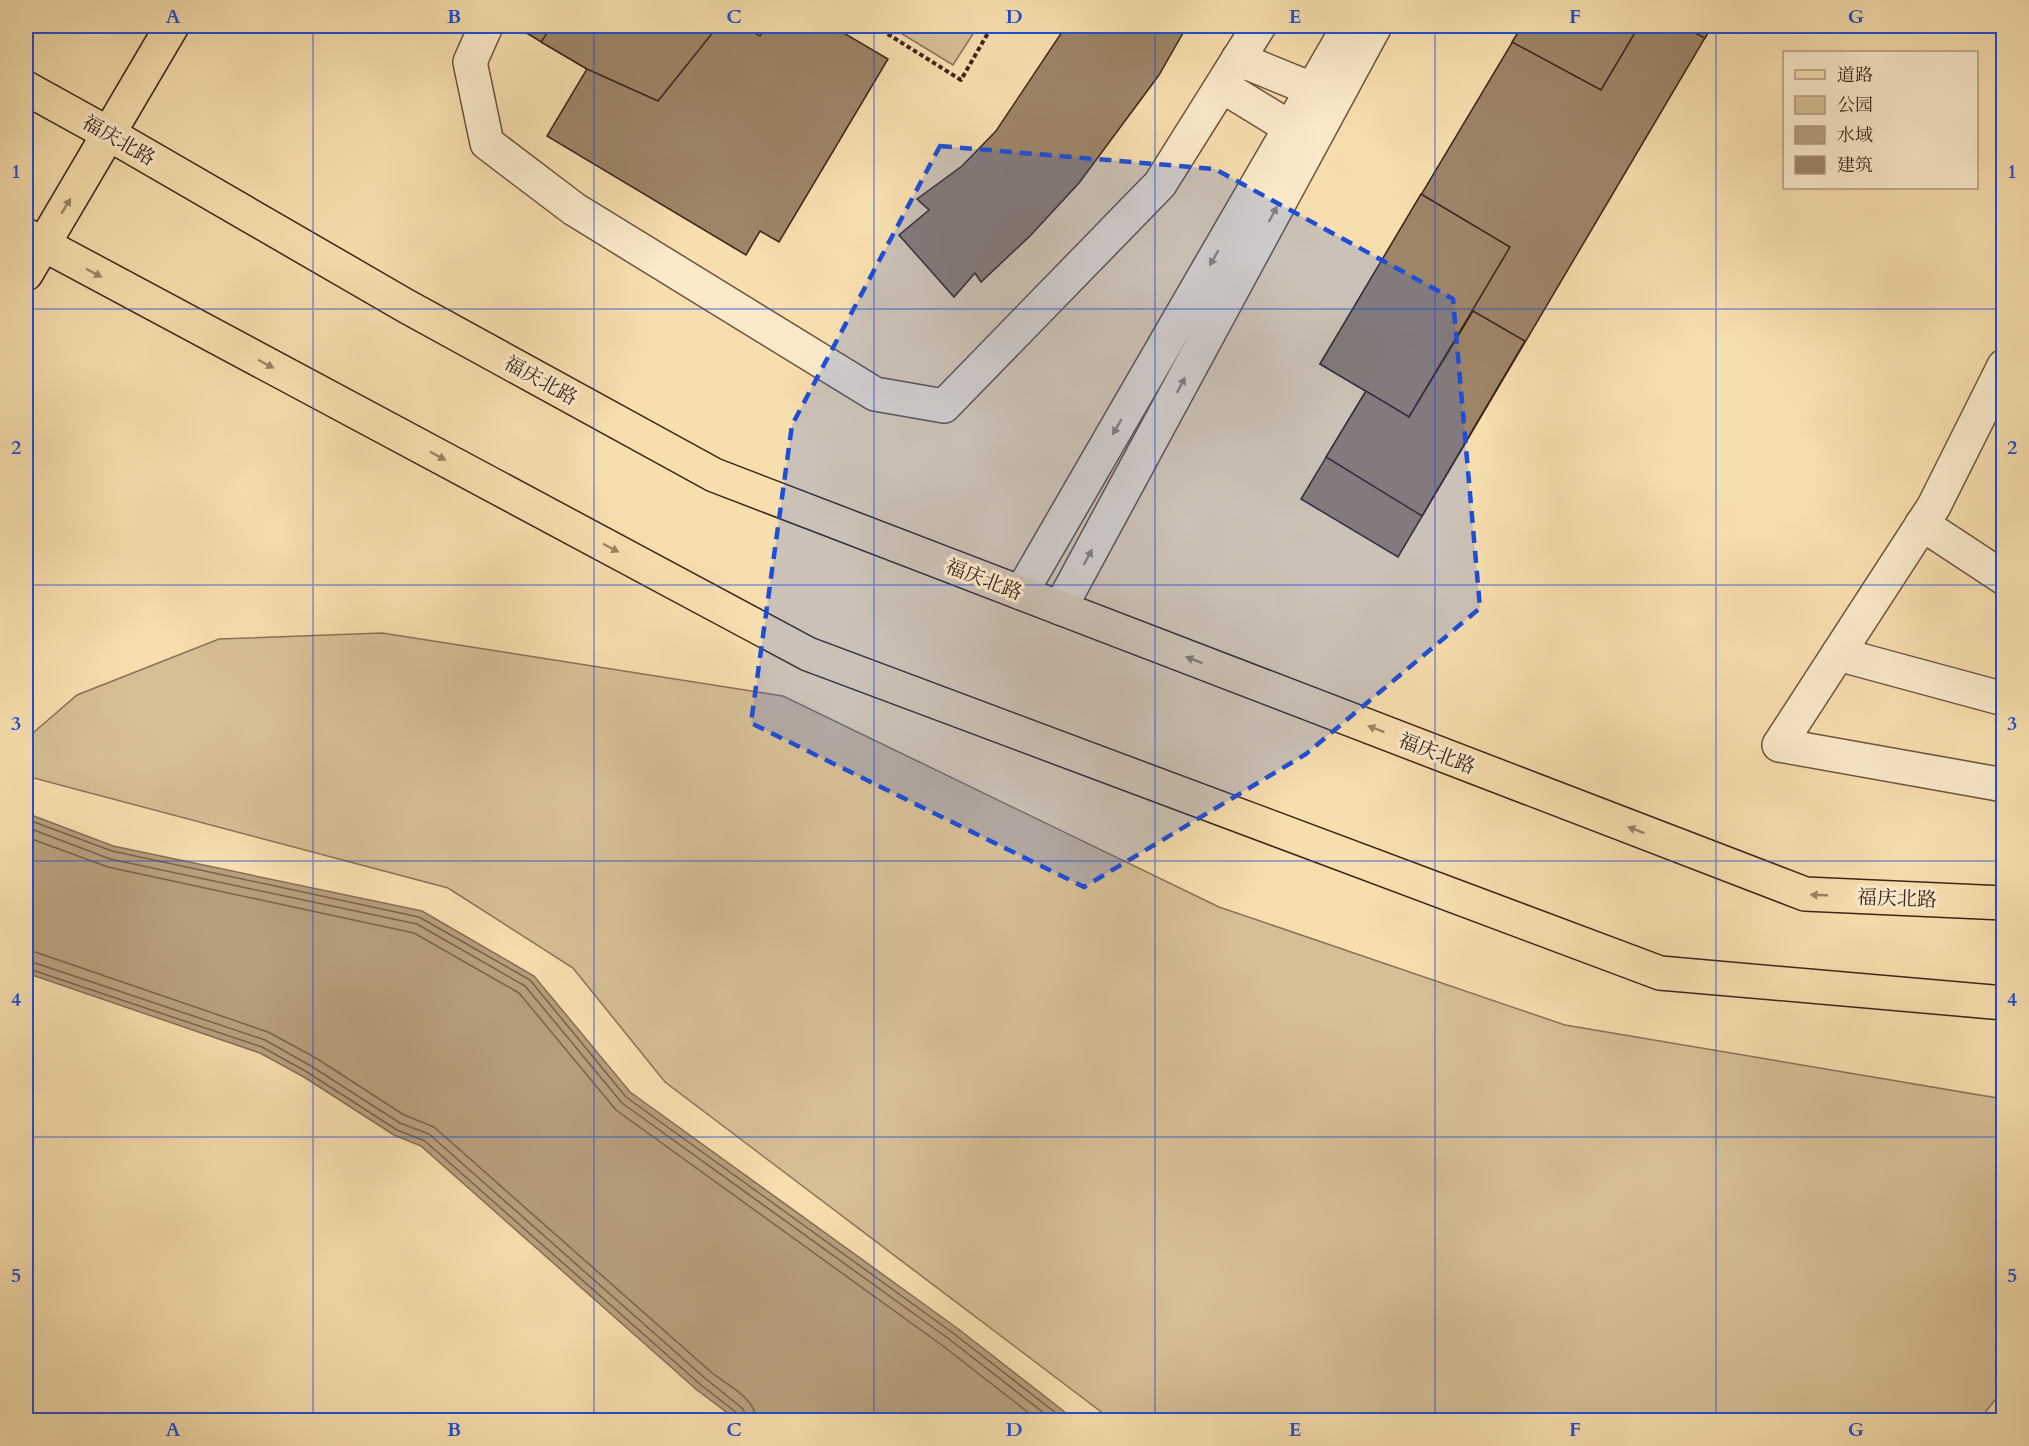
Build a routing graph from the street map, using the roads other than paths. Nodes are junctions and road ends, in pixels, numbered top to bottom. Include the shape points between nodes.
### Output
1 (172, 26) edge
2 (486, 26) edge
3 (1259, 26) edge
4 (1348, 26) edge
5 (1375, 26) edge
6 (1230, 73) junction
7 (26, 88) edge
8 (1324, 94) junction
9 (109, 134) junction
10 (1301, 134) junction
11 (34, 240) edge
12 (26, 274) edge
13 (2004, 366) edge
14 (1922, 524) junction
15 (2004, 578) edge
16 (1021, 593) junction
17 (1060, 608) junction
18 (1838, 654) junction
19 (2004, 699) edge
20 (2004, 784) edge
21 (2004, 903) edge
22 (2004, 1003) edge

1 - 9 main road
2 - 6 street via 470,62 487,144 574,209 876,394 944,406 1161,184
3 - 6 street
4 - 8 street
5 - 8 street
6 - 8 street
6 - 10 street
7 - 9 main road, 福庆北路
8 - 10 street
11 -> 9 main road
9 - 16 main road, 福庆北路 via 406,306 714,475
10 -> 16 street
17 -> 10 street
11 - 12 main road
11 -> 22 main road via 808,654 1660,973
13 - 14 street
14 - 15 street
14 - 18 street
16 - 17 main road, 福庆北路
21 -> 17 main road, 福庆北路 via 1805,894
18 - 19 street
18 - 20 street via 1779,745

